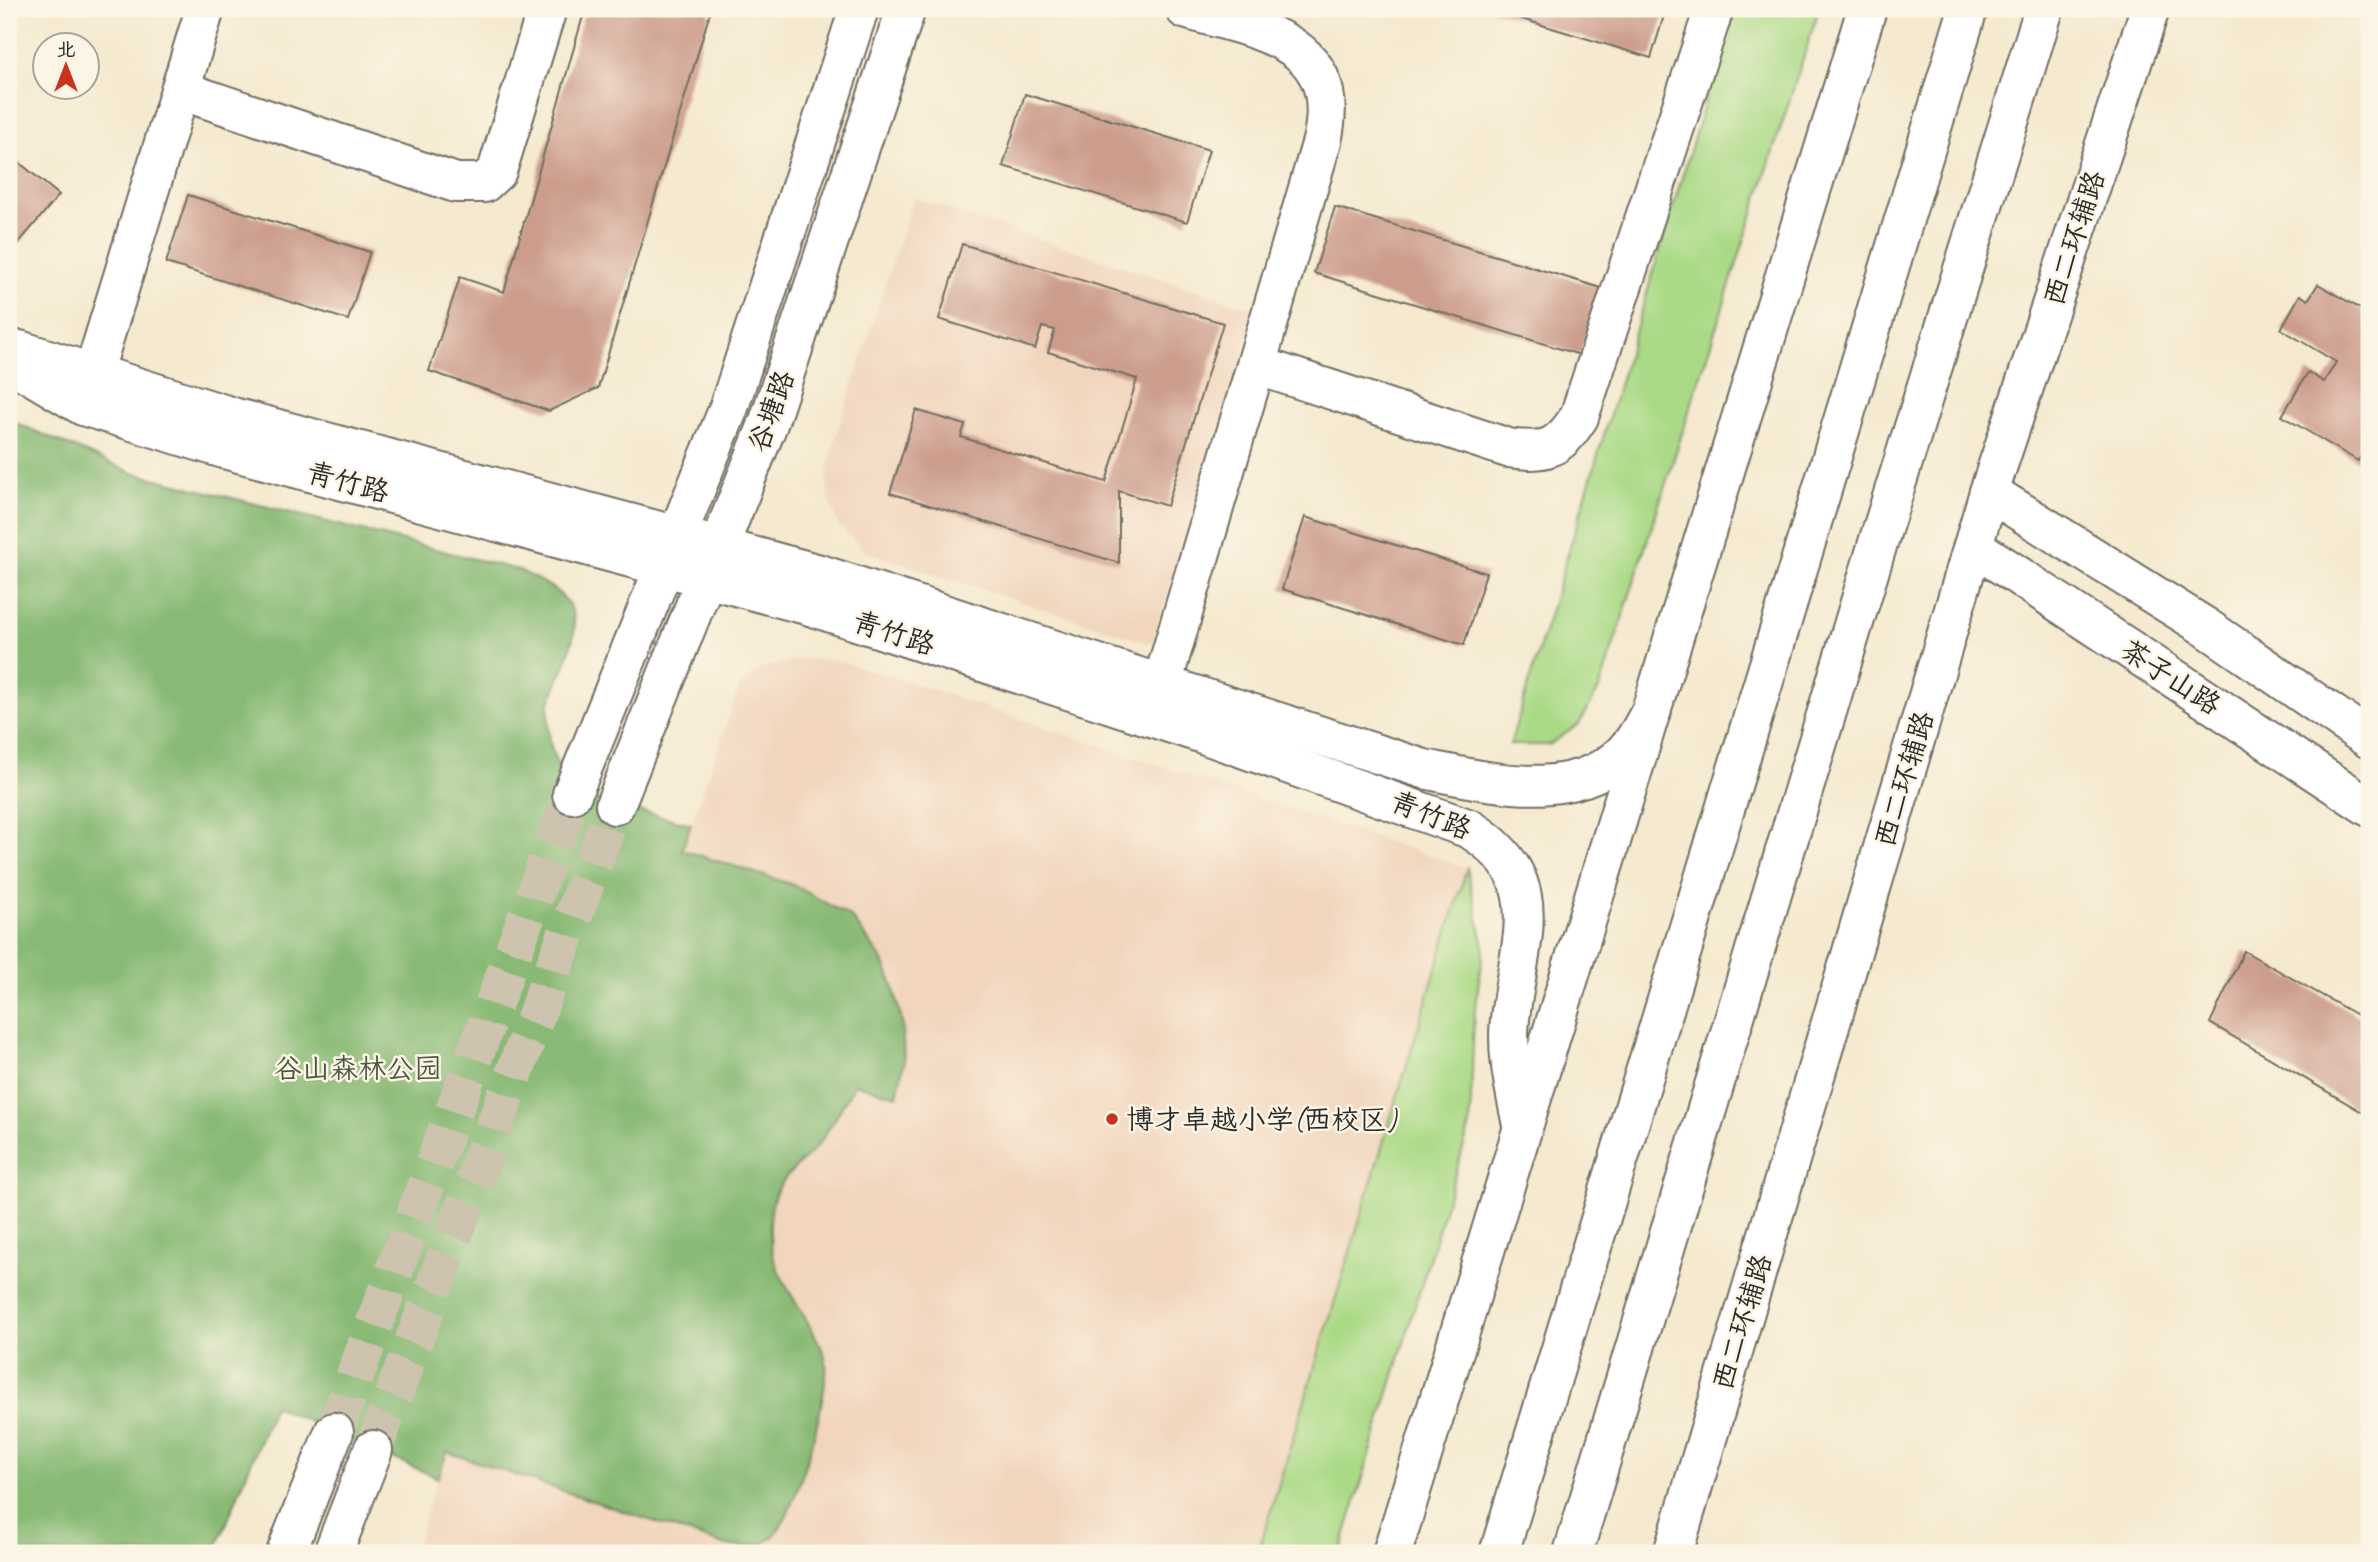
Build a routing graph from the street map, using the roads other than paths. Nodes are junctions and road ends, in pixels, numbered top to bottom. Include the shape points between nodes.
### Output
1 (205, 9) edge
2 (547, 9) edge
3 (859, 9) edge
4 (906, 9) edge
5 (1185, 9) edge
6 (1714, 9) edge
7 (1867, 9) edge
8 (1968, 9) edge
9 (2044, 9) edge
10 (2150, 9) edge
11 (180, 90) junction
12 (9, 346) edge
13 (9, 362) edge
14 (1256, 365) junction
15 (88, 389) junction
16 (1989, 492) junction
17 (1973, 547) junction
18 (670, 551) junction
19 (712, 562) junction
20 (1157, 701) junction
21 (1652, 710) junction
22 (2369, 739) edge
23 (572, 794) tunnel mouth
24 (615, 805) tunnel mouth
25 (2369, 807) edge
26 (1522, 1125) junction
27 (334, 1432) tunnel mouth
28 (373, 1450) tunnel mouth
29 (286, 1553) edge
30 (333, 1553) edge
31 (1392, 1553) edge
32 (1499, 1553) edge
33 (1573, 1553) edge
34 (1673, 1553) edge

1 - 11 main road
2 - 11 main road via 498,171 484,183 456,183
3 - 18 main road, 谷塘路 via 728,410
4 - 19 main road, 谷塘路 via 768,424
5 - 14 main road via 1279,37 1310,61 1328,105 1322,141
6 - 14 main road via 1579,417 1566,438 1552,448 1508,448
7 - 21 main road
8 - 32 main road
9 - 33 main road
10 - 16 main road, 西二环辅路
11 - 15 main road
12 - 15 main road, 青竹路
13 - 15 main road, 青竹路
14 - 20 main road
15 - 18 main road, 青竹路 via 233,417
16 - 17 main road, 西二环辅路
16 - 22 main road via 2204,626
17 - 25 main road, 茶子山路
17 - 34 main road, 西二环辅路
18 - 19 main road, 青竹路
18 - 23 main road, 谷塘路
19 - 20 main road, 青竹路 via 810,606
19 - 24 main road, 谷塘路
20 - 21 main road, 青竹路 via 1411,765 1504,785 1540,786 1575,779 1608,765 1632,744
20 - 26 main road, 青竹路 via 1469,829 1493,843 1523,891 1525,912 1509,1048
21 - 26 main road
26 - 31 main road
27 - 29 main road
28 - 30 main road

